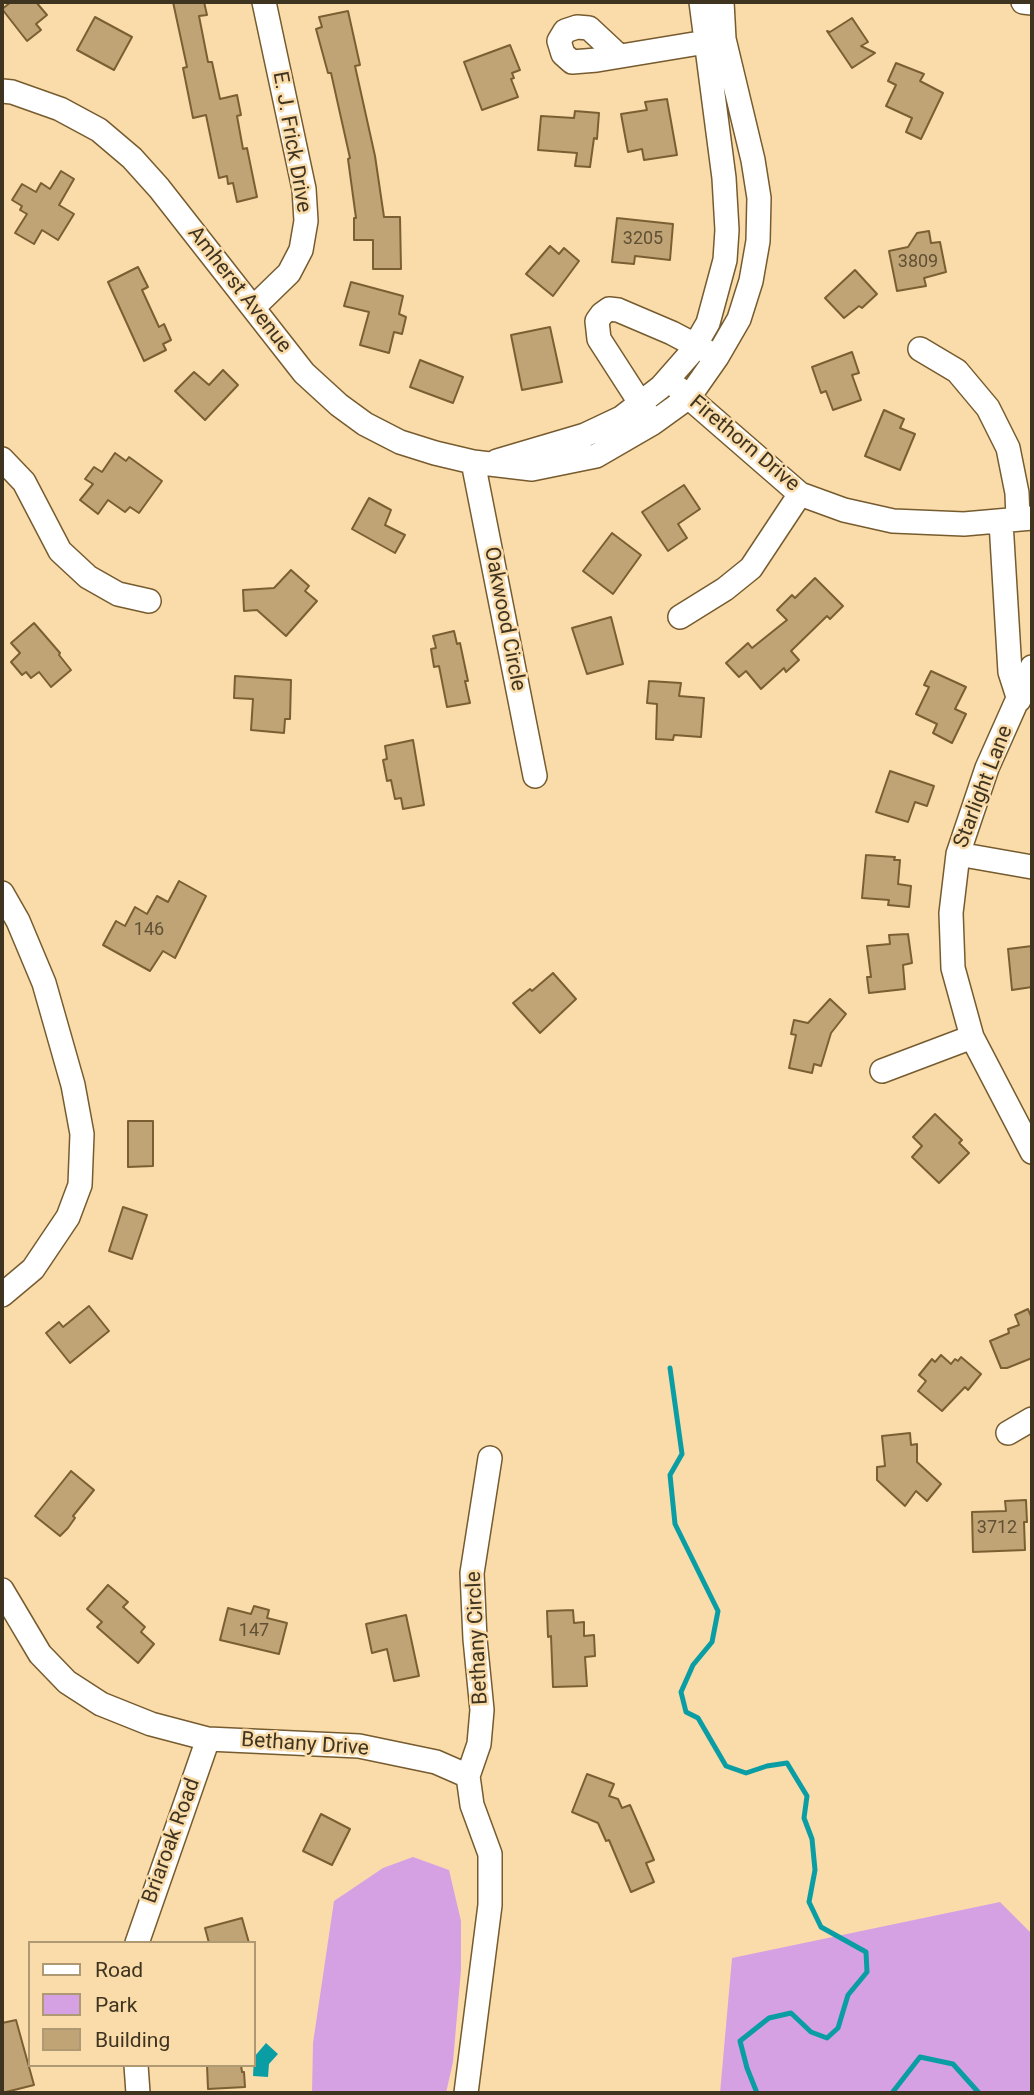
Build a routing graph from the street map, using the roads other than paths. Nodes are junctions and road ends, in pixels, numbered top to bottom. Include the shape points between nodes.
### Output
1 (264, 2) edge
2 (701, 2) edge
3 (722, 2) edge
4 (1023, 2) edge
5 (1032, 3) edge
6 (714, 40) junction
7 (620, 56) dead end
8 (2, 91) edge
9 (254, 307) junction
10 (695, 345) junction
11 (920, 349) dead end
12 (717, 357) junction
13 (668, 378) junction
14 (689, 397) junction
15 (640, 403) junction
16 (653, 423) junction
17 (2, 459) edge
18 (482, 463) junction
19 (800, 494) junction
20 (1017, 520) edge
21 (149, 601) dead end
22 (680, 617) dead end
23 (1032, 667) edge
24 (1019, 700) junction
25 (535, 776) dead end
26 (958, 854) junction
27 (1032, 867) edge
28 (2, 893) edge
29 (972, 1037) junction
30 (881, 1071) dead end
31 (1032, 1152) edge
32 (2, 1295) edge
33 (1032, 1419) edge
34 (1008, 1433) dead end
35 (490, 1458) dead end
36 (2, 1590) edge
37 (208, 1739) junction
38 (468, 1776) junction
39 (137, 1941) edge
40 (136, 2067) edge
41 (138, 2093) edge
42 (466, 2093) edge

1 - 9 street, E. J. Frick Drive via 304,189 306,220 301,250 289,272
2 - 6 street, Amherst Avenue
3 - 6 street, Amherst Avenue
4 - 5 street
6 - 7 street
6 - 10 street, Amherst Avenue via 727,230 719,289
6 - 12 street, Amherst Avenue via 753,160 759,198 751,281 739,320
8 - 9 street, Amherst Avenue via 60,109 99,130 132,158
9 - 18 street, Amherst Avenue via 304,373 365,424 400,442
10 - 12 street
10 - 13 street, Amherst Avenue
10 - 15 street via 618,310 602,314 597,321 598,339
11 - 20 street, Starlight Lane via 957,371 988,408 1007,448 1017,493
12 - 14 street, Amherst Avenue
13 - 14 street, Firethorn Drive
13 - 15 street, Amherst Avenue
14 - 16 street, Amherst Avenue
14 - 19 street, Firethorn Drive
15 - 16 street
15 - 18 street, Amherst Avenue via 585,435
16 - 18 street, Amherst Avenue via 596,456 532,469
17 - 21 street via 24,482 60,551 88,577 118,594
18 - 25 street, Oakwood Circle
19 - 20 street, Firethorn Drive via 892,521 964,524
19 - 22 street via 751,568
20 - 24 street, Starlight Lane via 1010,672
23 - 24 street, Starlight Lane
24 - 26 street, Starlight Lane via 987,768
26 - 27 street
26 - 29 street, Starlight Lane via 951,913 953,968
28 - 32 street via 44,983 82,1134 80,1185 68,1217 33,1269
29 - 30 street
29 - 31 street, Starlight Lane
33 - 34 street
35 - 38 street, Bethany Circle via 472,1573 482,1710 479,1744
36 - 37 street, Bethany Drive via 40,1654 67,1682 100,1704
37 - 38 street, Bethany Drive via 359,1746 436,1762
37 - 39 street, Briaroak Road
38 - 42 street via 472,1805 490,1854 490,1905
40 - 41 street

